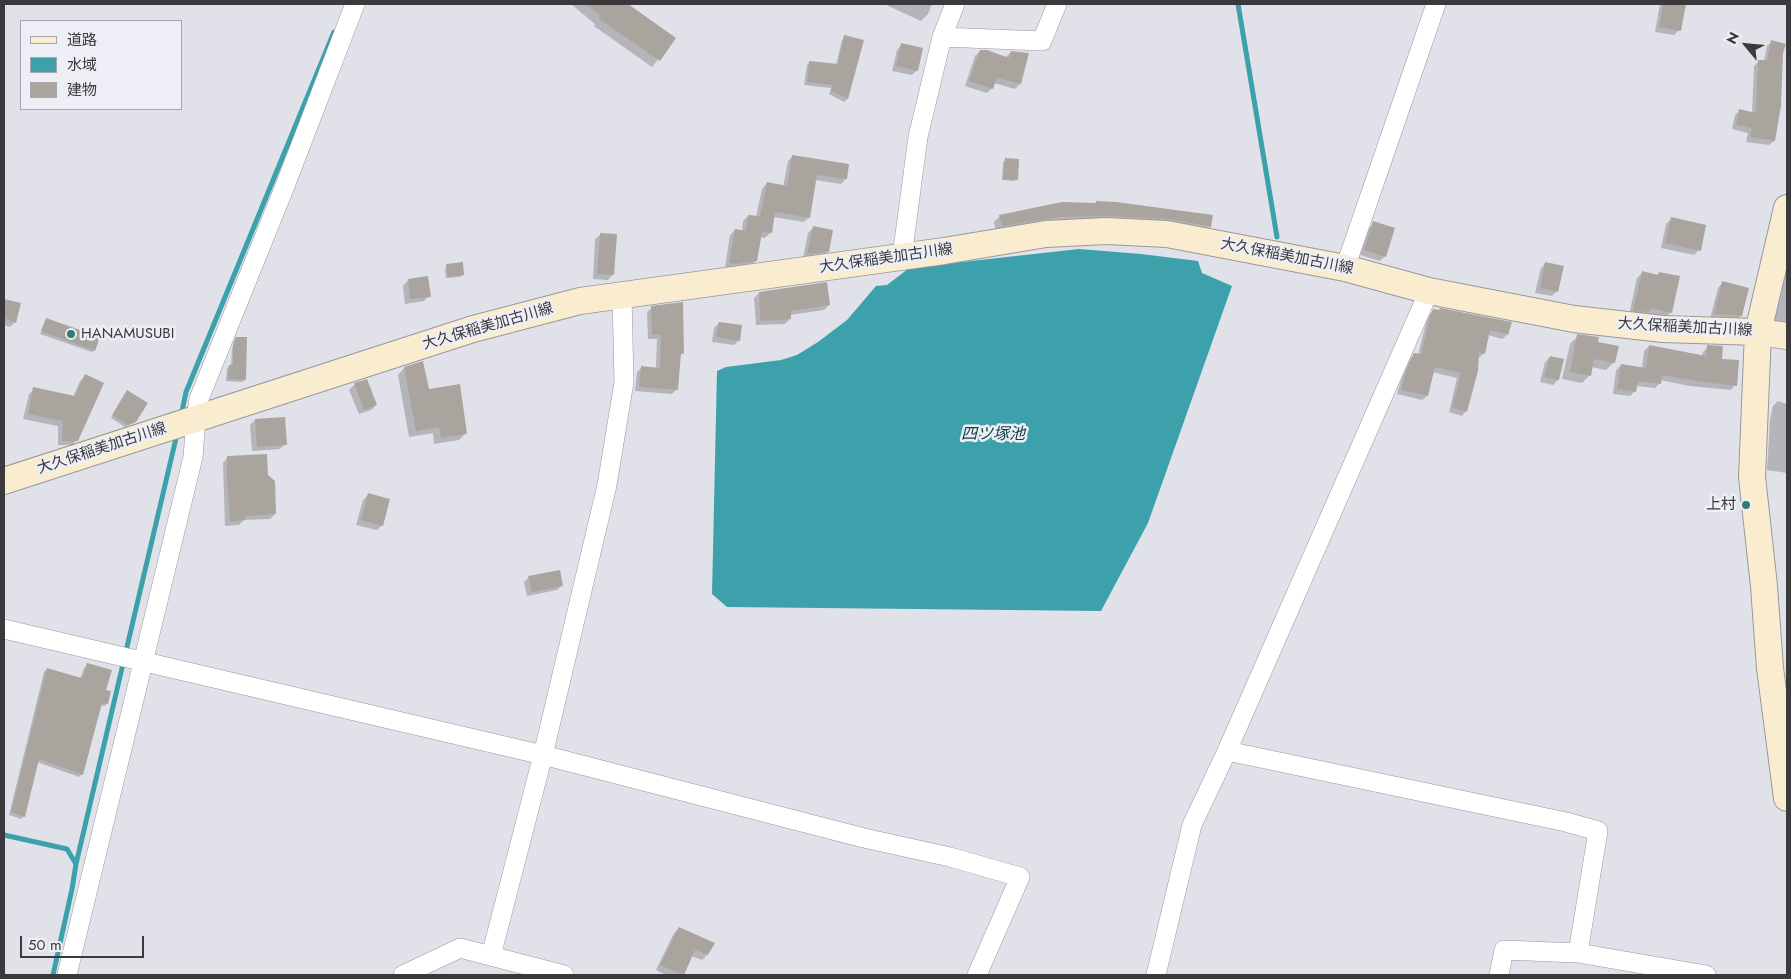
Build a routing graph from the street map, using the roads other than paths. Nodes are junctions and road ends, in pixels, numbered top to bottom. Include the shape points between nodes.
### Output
1 (355, 4) edge
2 (955, 4) edge
3 (1057, 4) edge
4 (1436, 4) edge
5 (942, 37) junction
6 (1787, 208) edge
7 (902, 257) junction
8 (1346, 268) junction
9 (1429, 291) junction
10 (622, 296) junction
11 (1758, 332) junction
12 (1787, 336) edge
13 (196, 419) junction
14 (4, 481) edge
15 (4, 629) edge
16 (143, 662) junction
17 (1227, 751) junction
18 (543, 755) junction
19 (1787, 798) edge
20 (1578, 953) junction
21 (491, 956) junction
22 (67, 975) edge
23 (403, 975) edge
24 (564, 975) edge
25 (977, 975) edge
26 (1156, 975) edge
27 (1500, 975) edge
28 (1706, 975) edge

1 - 13 street via 200,399
2 - 5 street
3 - 5 street via 1042,41
4 - 8 street
5 - 7 street via 918,137
6 - 11 main road
7 - 8 main road, 大久保稲美加古川線 via 1046,234 1106,231 1168,234
7 - 10 main road, 大久保稲美加古川線
8 - 9 main road, 大久保稲美加古川線
9 - 11 main road, 大久保稲美加古川線 via 1574,319 1663,329
9 - 17 street
10 - 13 main road, 大久保稲美加古川線 via 580,301 473,329
10 - 18 street via 624,382 608,485
11 - 12 main road, 大久保稲美加古川線
11 - 19 main road via 1752,477 1770,668
13 - 14 main road, 大久保稲美加古川線
13 - 16 street via 193,457
15 - 16 street
16 - 18 street
16 - 22 street
17 - 20 street via 1598,831
17 - 26 street via 1192,825
18 - 21 street
18 - 25 street via 1020,877
20 - 27 street via 1504,950
20 - 28 street
21 - 23 street via 460,948
21 - 24 street

